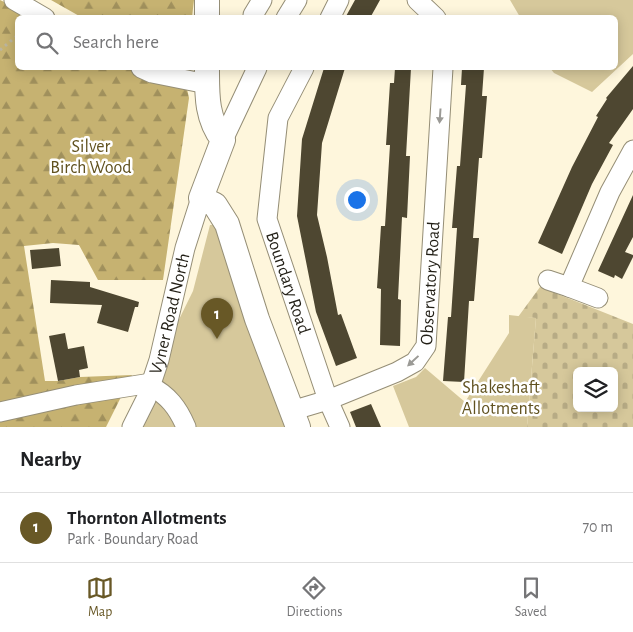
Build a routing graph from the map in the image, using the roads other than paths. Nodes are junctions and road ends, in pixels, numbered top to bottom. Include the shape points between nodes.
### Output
1 (14, 0) edge
2 (207, 0) edge
3 (298, 0) edge
4 (339, 0) edge
5 (417, 0) edge
6 (40, 15) edge
7 (207, 15) edge
8 (288, 15) edge
9 (332, 15) edge
10 (433, 15) edge
11 (145, 70) edge
12 (257, 70) edge
13 (303, 70) edge
14 (443, 70) edge
15 (207, 76) edge
16 (223, 140) junction
17 (633, 150) edge
18 (201, 198) junction
19 (548, 280) dead end
20 (569, 287) junction
21 (598, 298) dead end
22 (150, 384) junction
23 (328, 400) junction
24 (0, 412) edge
25 (294, 419) edge
26 (132, 427) edge
27 (186, 427) edge
28 (340, 427) edge

1 - 6 street
2 - 7 main road
3 - 8 street
4 - 9 street
5 - 10 street
11 - 15 street
12 - 16 street
13 - 23 street, Boundary Road via 278,118 267,219
14 -> 23 street, Observatory Road via 426,346 415,362 397,372
15 - 16 main road via 210,117
16 - 18 main road
17 - 20 street via 610,192
18 - 22 street, Vyner Road North
18 - 25 main road via 215,205 227,224
19 - 20 street
20 - 21 street
22 - 24 street via 76,394
22 - 26 street, Vyner Road North
22 - 27 street via 169,397
23 - 25 street, Observatory Road
23 - 28 street, Boundary Road

